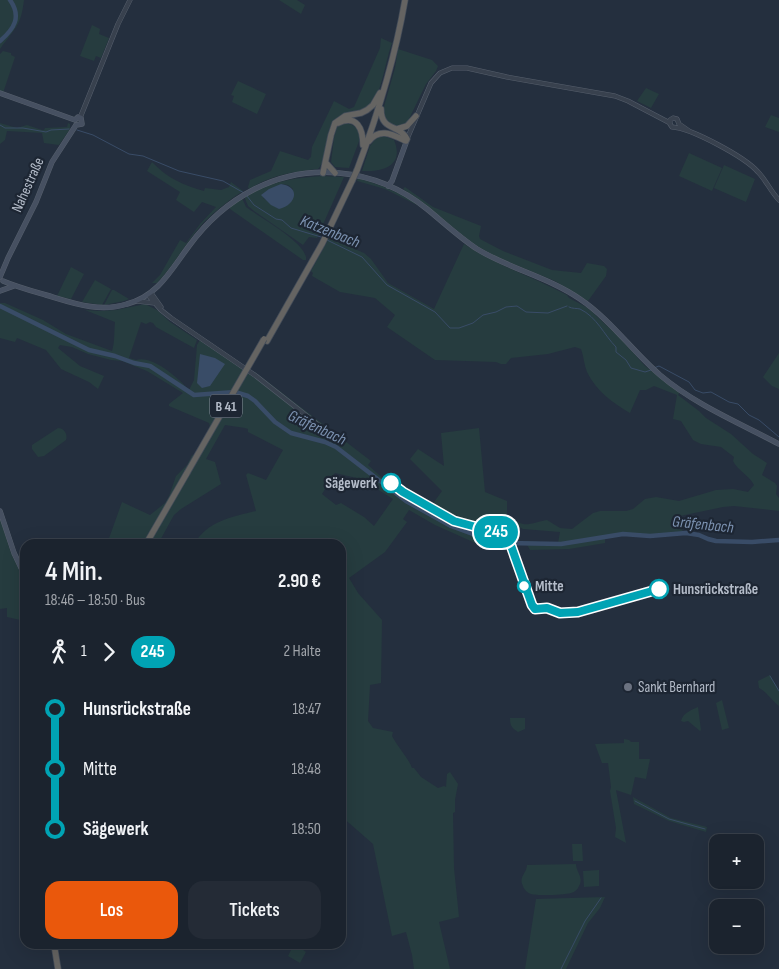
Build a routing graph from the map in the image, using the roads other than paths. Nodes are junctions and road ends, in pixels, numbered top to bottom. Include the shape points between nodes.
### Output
1 (130, 0) edge
2 (403, 0) edge
3 (380, 93) junction
4 (0, 94) edge
5 (381, 102) junction
6 (416, 116) junction
7 (80, 118) junction
8 (670, 121) junction
9 (75, 123) junction
10 (678, 125) junction
11 (333, 128) junction
12 (395, 129) junction
13 (407, 140) junction
14 (365, 145) junction
15 (327, 155) junction
16 (327, 164) junction
17 (395, 169) junction
18 (335, 172) junction
19 (324, 173) junction
20 (393, 177) junction
21 (388, 185) junction
22 (398, 190) junction
23 (779, 200) edge
24 (8, 258) junction
25 (0, 270) edge
26 (1, 281) edge
27 (14, 286) junction
28 (20, 288) junction
29 (0, 291) edge
30 (149, 294) junction
31 (135, 301) junction
32 (154, 303) junction
33 (167, 315) junction
34 (340, 442) dead end
35 (779, 444) edge
36 (0, 511) edge
37 (151, 539) edge
38 (20, 566) edge
39 (57, 949) edge
40 (59, 969) edge

1 - 7 street
2 - 3 highway, B 41
2 - 5 highway, B 41 via 396,46
3 - 11 highway, B 41 via 369,109 343,117
3 - 14 highway, B 41
4 - 9 main road
5 - 12 highway via 384,121
5 - 14 highway, B 41
6 - 8 street via 435,78 446,70 461,67 615,96
6 - 12 highway via 406,127
6 - 13 street
7 - 9 main road
7 - 9 main road, Nahestraße via 82,124
8 - 10 street via 672,127
8 - 10 street via 676,119
9 - 24 main road, Nahestraße via 52,162
10 - 23 street via 747,161
11 - 14 highway via 343,121 354,122 362,131
11 - 15 highway
12 - 13 highway
13 - 14 highway via 383,132
13 - 17 main road
14 - 37 highway, B 41, bridge via 320,243
15 - 16 highway
15 - 19 highway
16 - 18 highway
16 - 19 highway
17 - 20 main road
17 - 21 main road
18 - 19 main road
18 - 21 main road
19 - 30 main road via 287,176 237,198 206,224 166,279
20 - 21 main road
20 - 22 main road
21 - 22 main road
22 - 35 main road via 478,250 549,280 582,300 649,365 680,390
24 - 25 main road, Nahestraße
24 - 26 main road, Nahestraße
26 - 27 main road
26 - 28 main road
27 - 28 main road
27 - 29 main road
28 - 31 main road via 88,307 111,308
30 - 31 main road
30 - 32 street
30 - 33 street
31 - 32 street
32 - 33 street
33 - 34 street via 256,376
36 - 38 main road
39 - 40 highway

